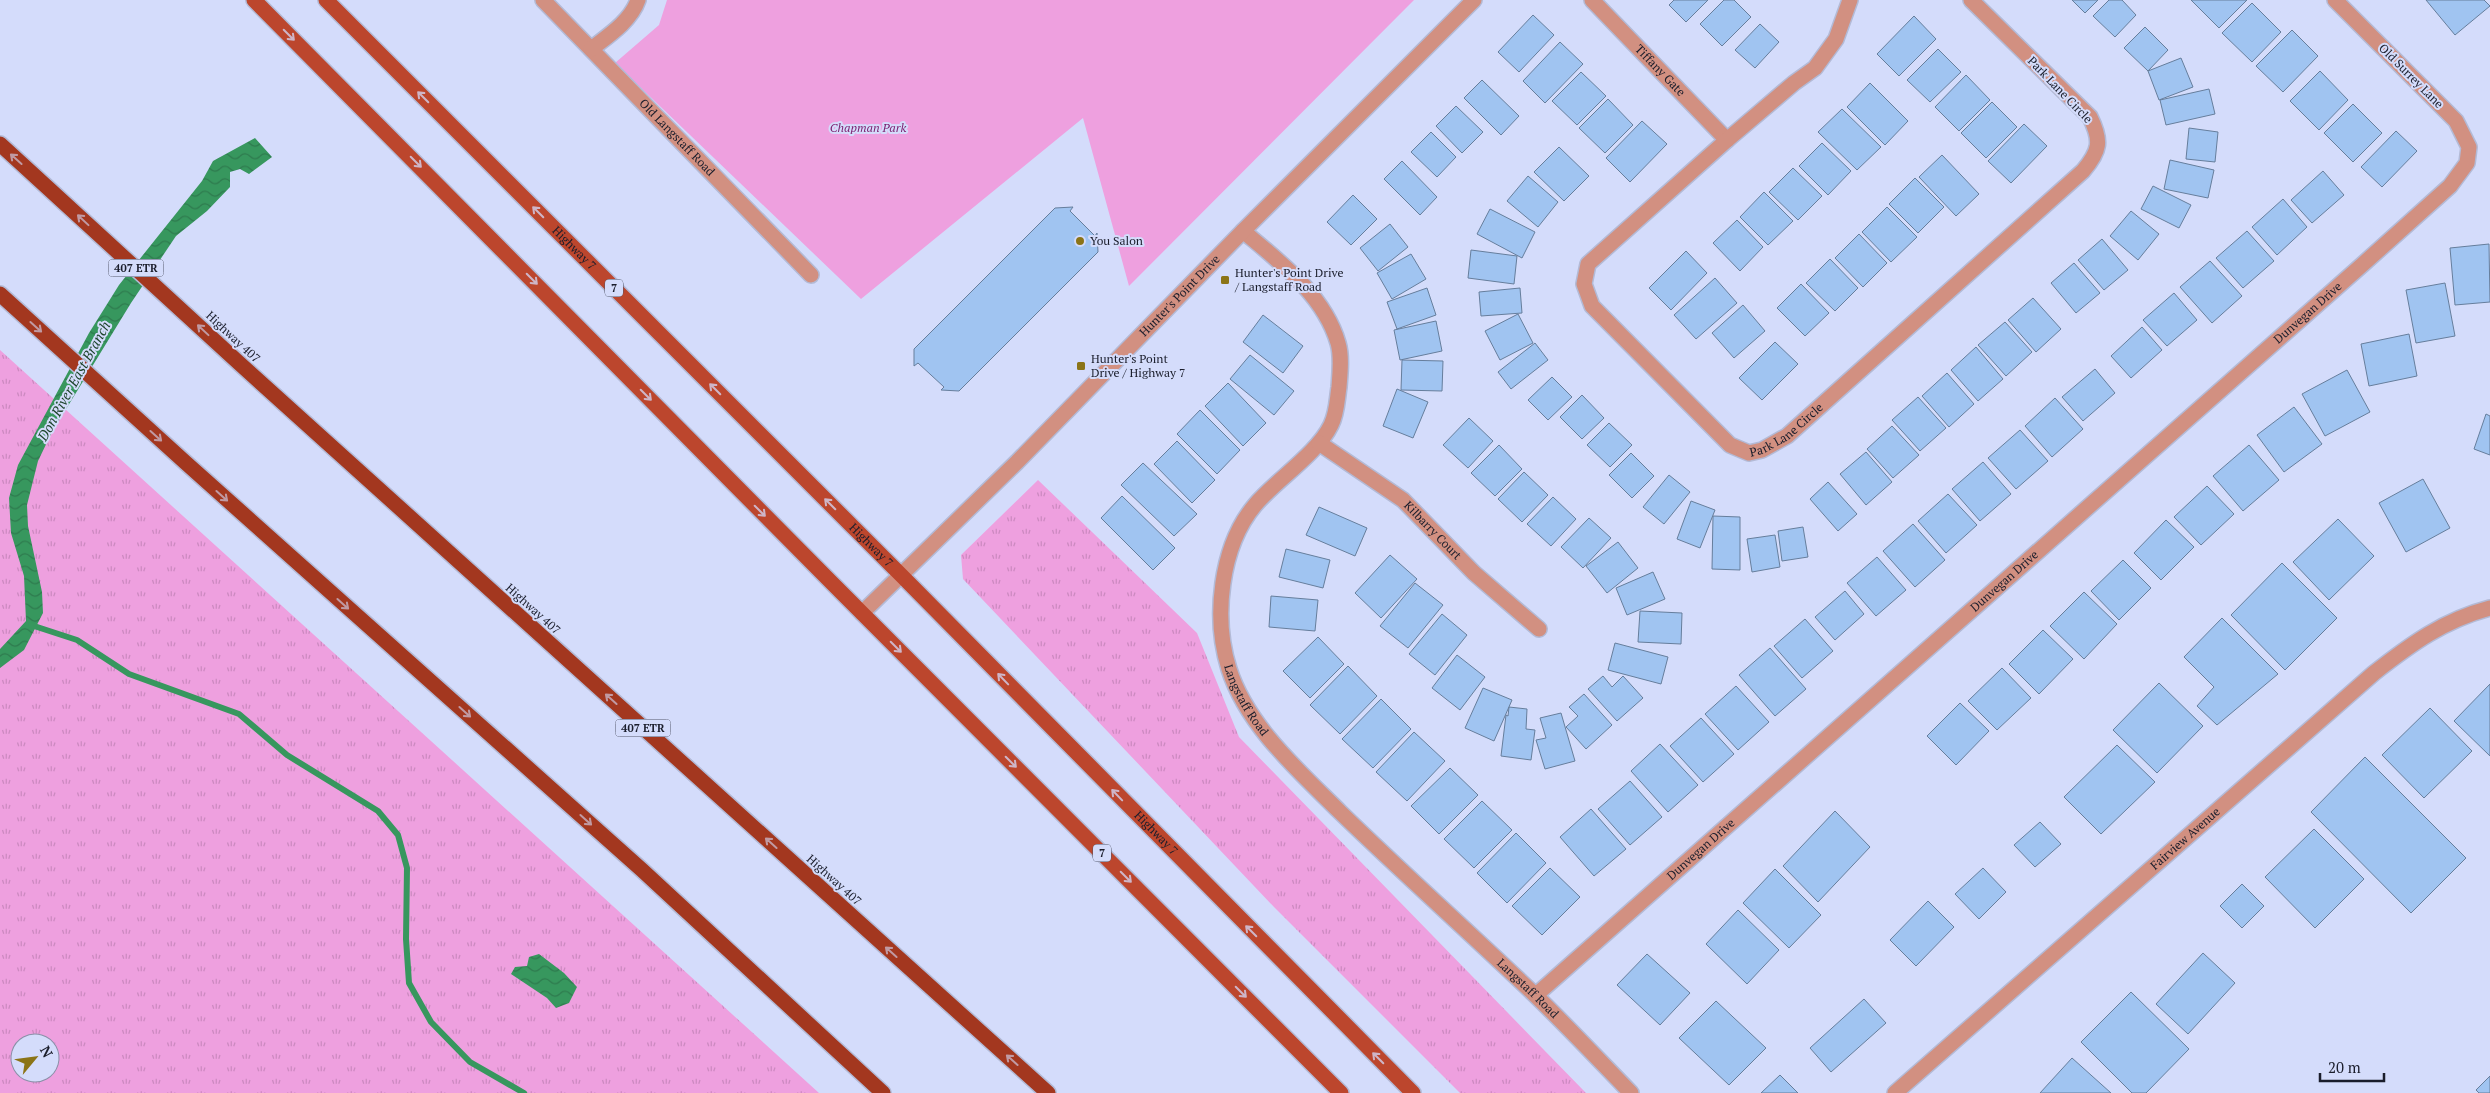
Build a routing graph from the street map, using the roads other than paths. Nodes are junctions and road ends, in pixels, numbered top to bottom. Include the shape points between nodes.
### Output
1 (254, 0) edge
2 (326, 0) edge
3 (543, 0) edge
4 (638, 0) edge
5 (1474, 0) edge
6 (1592, 0) edge
7 (1850, 0) edge
8 (1971, 0) edge
9 (2335, 0) edge
10 (590, 49) junction
11 (1727, 140) junction
12 (0, 144) edge
13 (2467, 163) joint
14 (1242, 231) junction
15 (811, 275) dead end
16 (0, 294) edge
17 (1319, 443) junction
18 (901, 576) junction
19 (2490, 608) edge
20 (862, 613) junction
21 (1539, 629) dead end
22 (1536, 995) junction
23 (883, 1093) edge
24 (1048, 1093) edge
25 (1341, 1093) edge
26 (1413, 1093) edge
27 (1631, 1093) edge
28 (1895, 1093) edge

1 -> 20 main road, 7
18 -> 2 main road, Highway 7 / 7
3 - 10 street, Old Langstaff Road
4 - 10 street via 635,9 621,24
5 - 14 street, Hunter's Point Drive
6 - 11 street, Tiffany Gate
7 - 11 street, Park Lane Circle via 1836,39 1815,68
8 - 11 street, Park Lane Circle via 2090,117 2099,134 2094,159 1787,436 1762,450 1749,453 1730,445 1592,306 1584,284 1588,264
9 - 13 street, Old Surrey Lane via 2456,121 2469,147
10 - 15 street, Old Langstaff Road
24 -> 12 highway, Highway 407 / 407 ETR
13 - 22 street, Dunvegan Drive via 2450,186 2362,265
14 - 17 street, Langstaff Road via 1312,295 1328,319 1339,346 1336,408 1331,426
14 - 18 street, Hunter's Point Drive via 1018,462
16 -> 23 highway via 642,870
17 - 21 street, Kilbarry Court via 1403,500 1474,573
17 - 22 street, Langstaff Road via 1254,506 1235,538 1224,576 1220,611 1228,668 1258,724 1296,768 1400,871
18 - 20 street, Hunter's Point Drive
26 -> 18 main road, Highway 7 / 7
19 - 28 street, Fairview Avenue via 2462,615 2436,629 2374,673
20 -> 25 main road, 7
22 - 27 street, Langstaff Road

